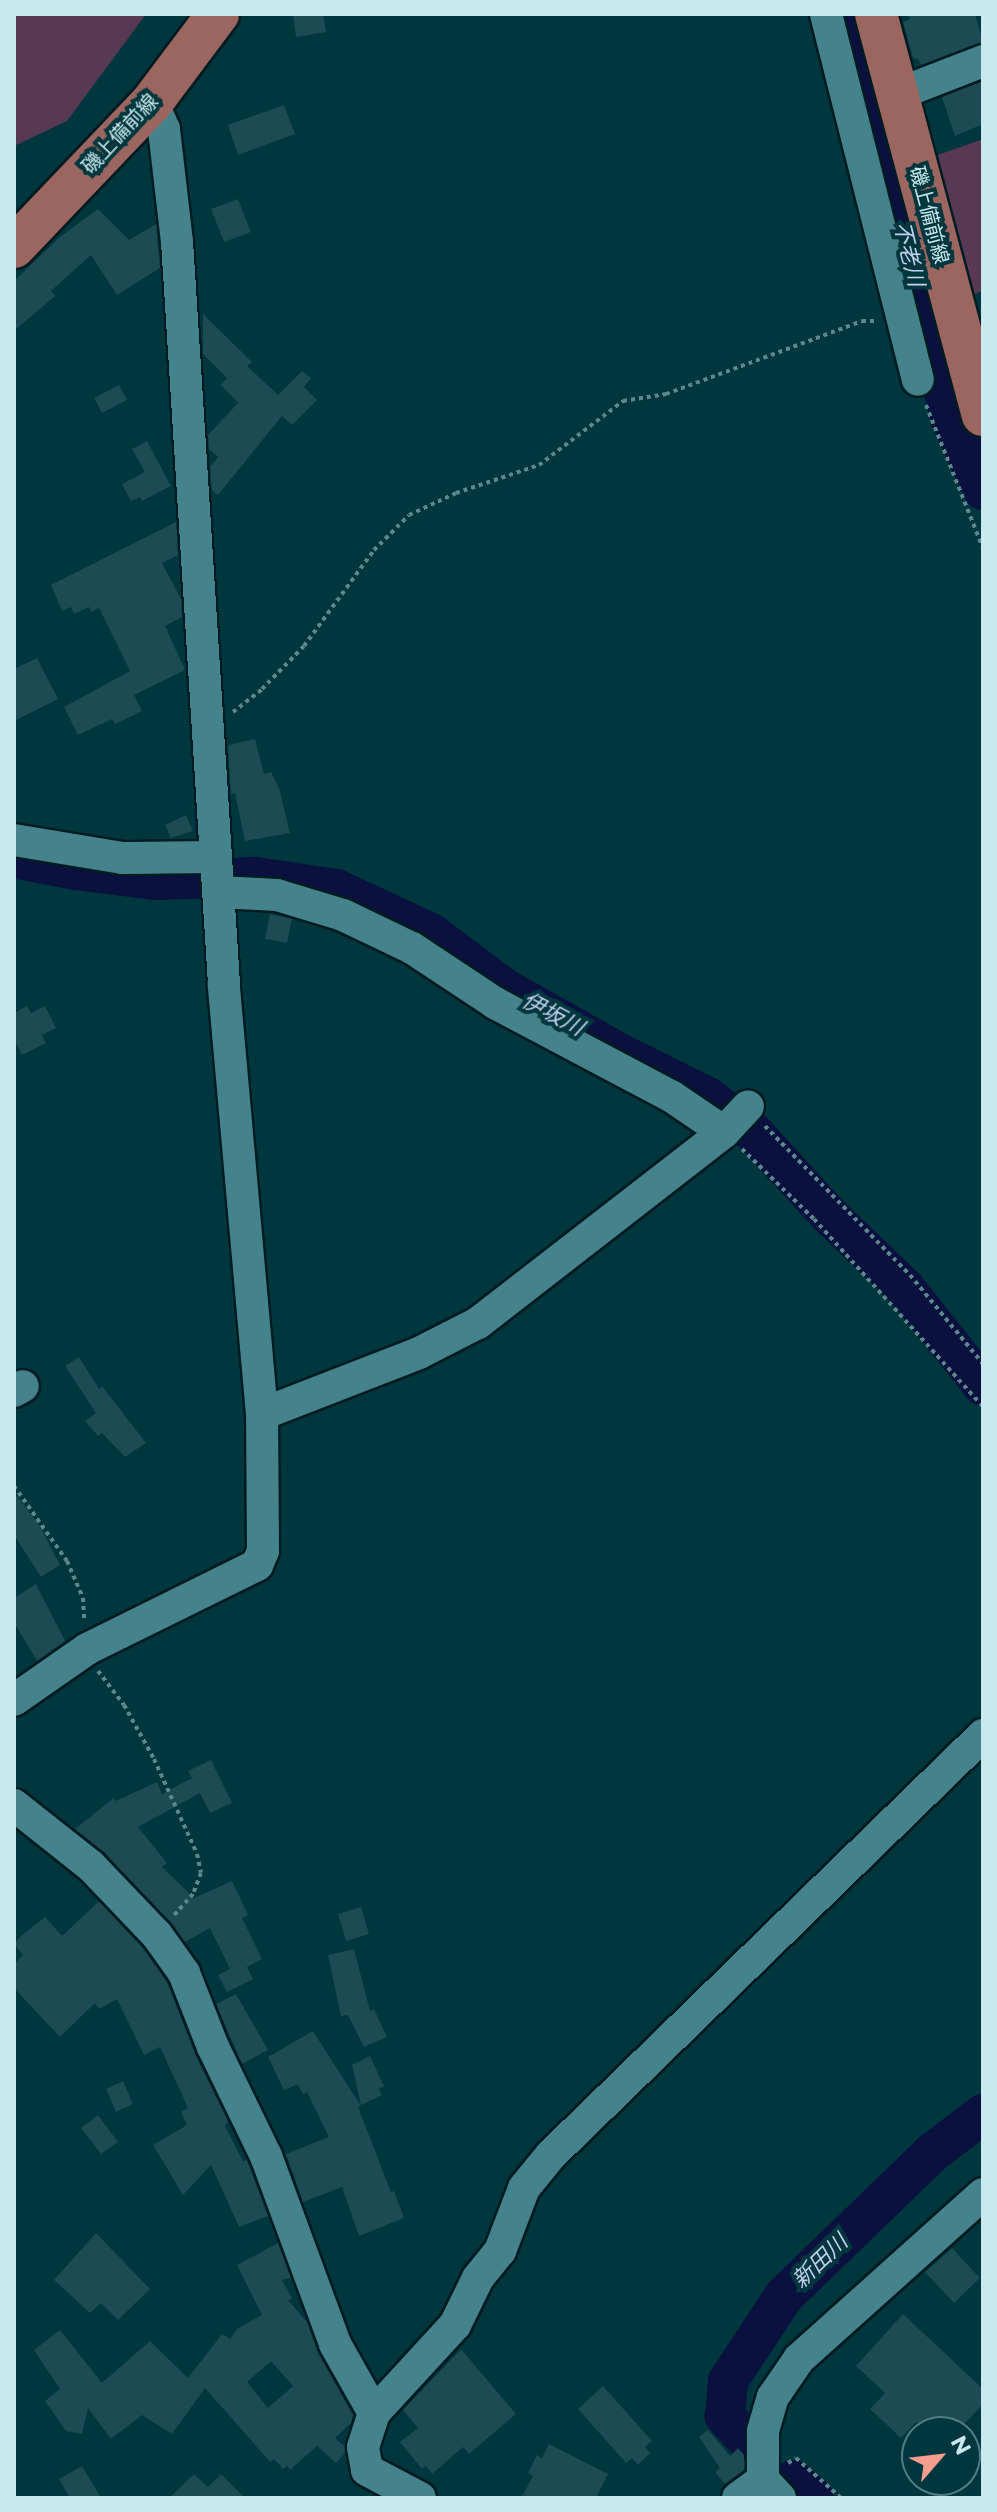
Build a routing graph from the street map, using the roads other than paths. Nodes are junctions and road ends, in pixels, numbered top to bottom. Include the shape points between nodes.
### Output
1 (218, 14) edge
2 (826, 14) edge
3 (876, 14) edge
4 (983, 61) edge
5 (898, 94) junction
6 (152, 102) junction
7 (14, 247) edge
8 (918, 380) road end
9 (983, 415) edge
10 (14, 840) edge
11 (218, 874) junction
12 (262, 1414) junction
13 (14, 1700) edge
14 (983, 1735) edge
15 (14, 1805) edge
16 (983, 2194) edge
17 (374, 2413) junction
18 (760, 2492) edge
19 (420, 2498) edge

1 - 6 main road, 磯上備前線
2 - 8 street
3 - 5 main road, 磯上備前線
4 - 5 street
5 - 9 main road, 磯上備前線
6 - 7 main road, 磯上備前線
6 - 11 street via 164,129 177,242
10 - 11 street
11 - 12 street
11 - 12 street via 343,915 412,948 495,1003 671,1096 736,1119 478,1323 419,1353
12 - 13 street via 263,1551 257,1565 87,1649
14 - 17 street via 551,2155 524,2188 500,2251 478,2278 455,2325
15 - 17 street via 91,1866 157,1935 184,1973 266,2156 335,2344
16 - 18 street via 799,2359 773,2397 763,2431
17 - 19 street via 363,2447 367,2470

